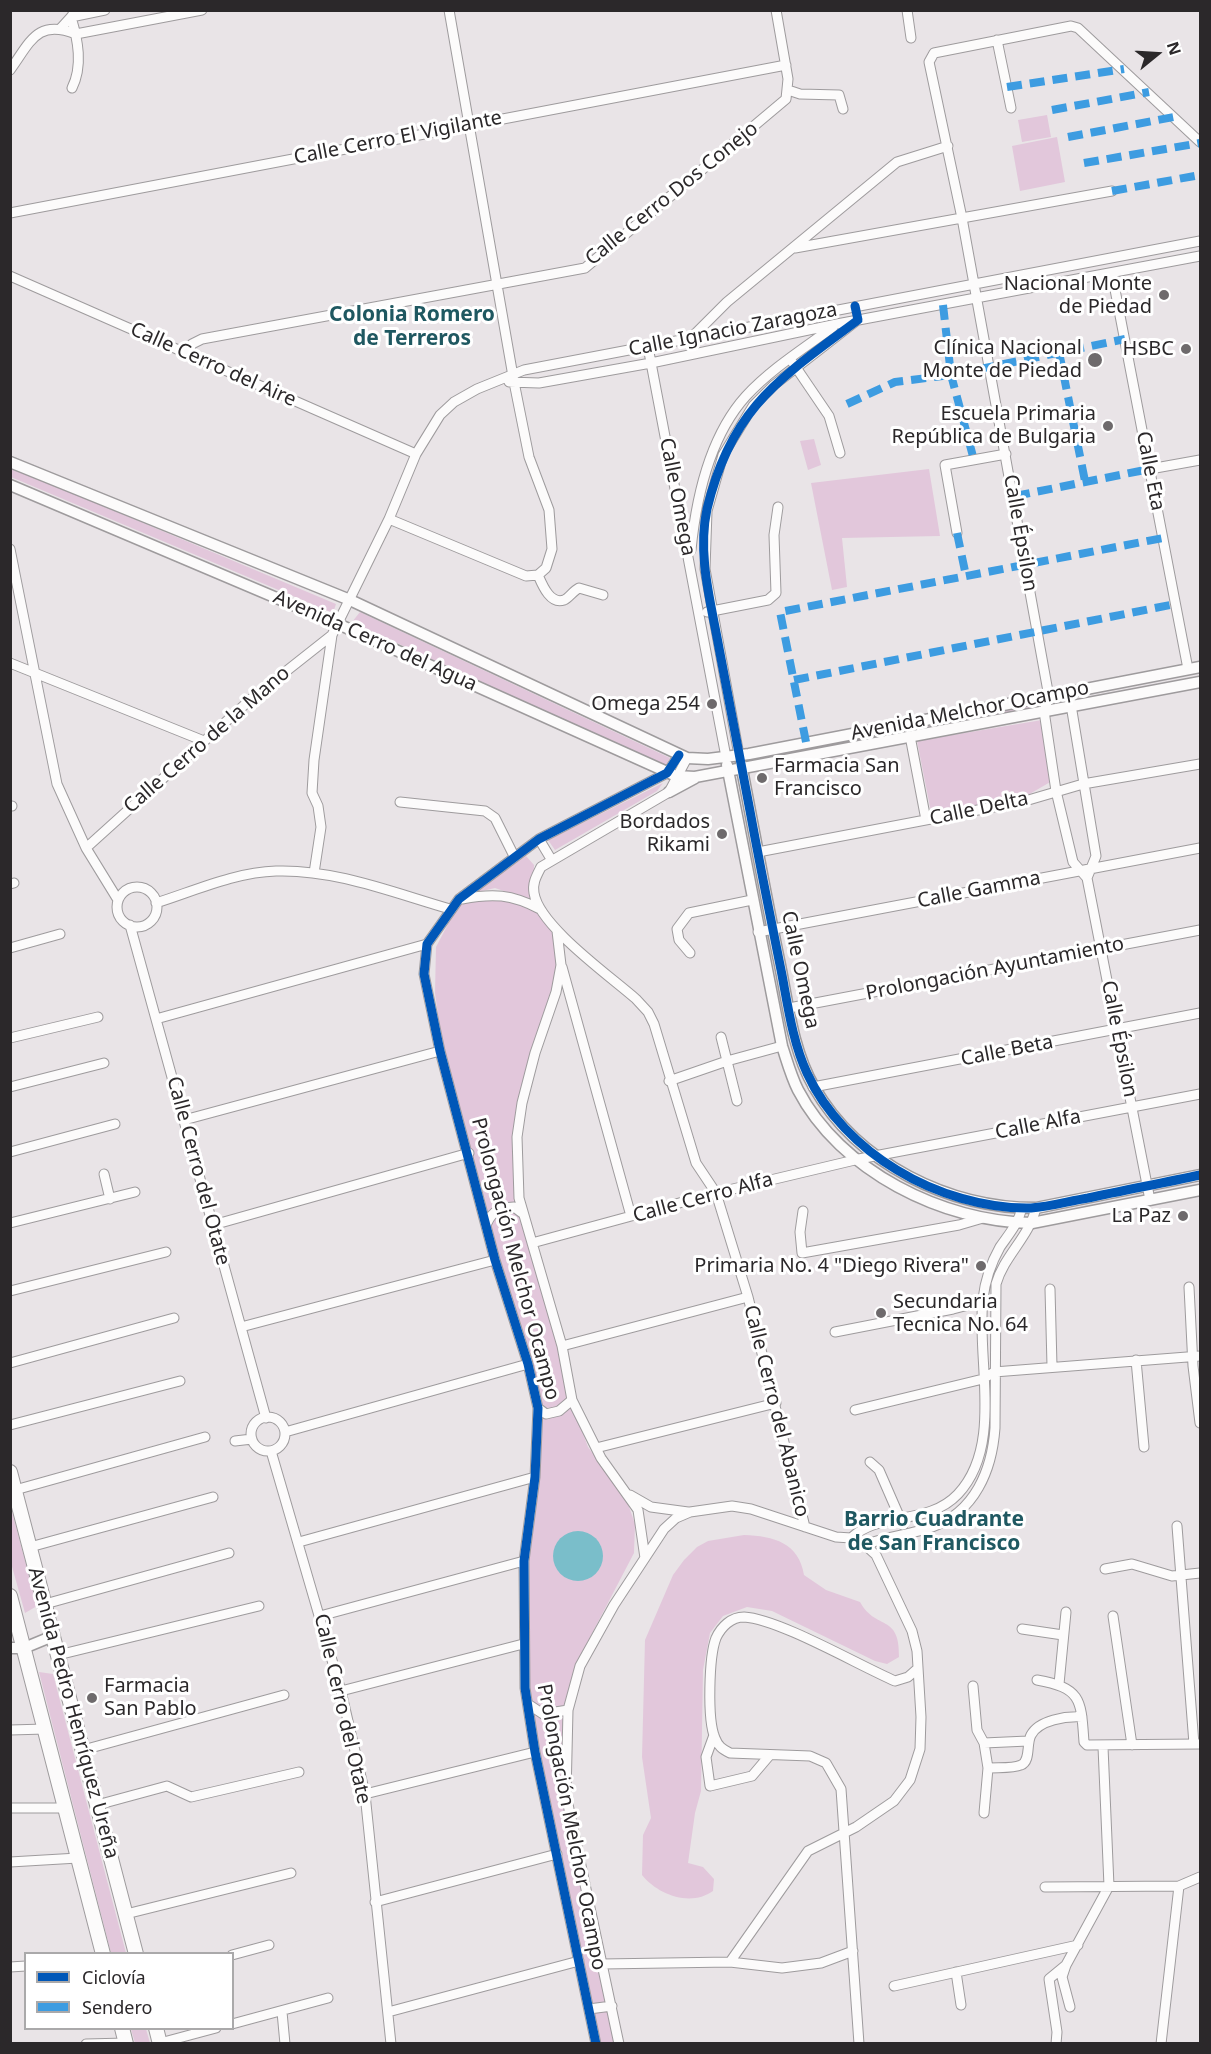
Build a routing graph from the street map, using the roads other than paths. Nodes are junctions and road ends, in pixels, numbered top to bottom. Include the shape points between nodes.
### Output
1 (105, 10) edge
2 (202, 10) edge
3 (449, 10) edge
4 (776, 10) edge
5 (907, 10) edge
6 (74, 14) edge
7 (61, 28) junction
8 (76, 34) junction
9 (912, 38) dead end
10 (997, 40) junction
11 (786, 65) junction
12 (10, 70) edge
13 (72, 88) dead end
14 (788, 90) junction
15 (1011, 108) dead end
16 (843, 109) dead end
17 (470, 124) junction
18 (1200, 142) edge
19 (948, 146) junction
20 (1112, 191) dead end
21 (10, 213) edge
22 (962, 218) junction
23 (1200, 241) edge
24 (793, 248) junction
25 (1200, 256) edge
26 (1112, 274) junction
27 (10, 276) edge
28 (498, 285) junction
29 (972, 285) junction
30 (975, 300) junction
31 (855, 306) junction
32 (835, 309) junction
33 (858, 320) junction
34 (837, 324) junction
35 (689, 339) junction
36 (648, 347) junction
37 (187, 354) junction
38 (689, 355) junction
39 (789, 358) junction
40 (651, 363) junction
41 (796, 368) junction
42 (513, 378) junction
43 (840, 453) dead end
44 (416, 454) junction
45 (1006, 454) junction
46 (1200, 460) edge
47 (10, 462) edge
48 (1150, 469) junction
49 (10, 485) edge
50 (778, 507) dead end
51 (389, 519) junction
52 (957, 533) dead end
53 (10, 549) edge
54 (690, 560) junction
55 (538, 575) junction
56 (603, 595) dead end
57 (350, 600) junction
58 (712, 611) junction
59 (699, 613) junction
60 (338, 624) junction
61 (332, 635) junction
62 (10, 663) edge
63 (1200, 667) edge
64 (1188, 669) junction
65 (35, 674) junction
66 (1200, 682) edge
67 (1070, 693) junction
68 (1049, 697) junction
69 (1071, 706) junction
70 (1044, 711) junction
71 (910, 736) junction
72 (204, 741) junction
73 (739, 755) junction
74 (683, 757) junction
75 (726, 757) junction
76 (1200, 764) edge
77 (741, 768) junction
78 (729, 771) junction
79 (672, 774) junction
80 (695, 777) junction
81 (1083, 784) junction
82 (1056, 791) junction
83 (669, 792) junction
84 (400, 802) dead end
85 (926, 820) junction
86 (538, 839) junction
87 (86, 848) junction
88 (1200, 848) edge
89 (758, 852) junction
90 (514, 856) junction
91 (551, 859) junction
92 (1091, 869) junction
93 (1079, 871) junction
94 (314, 873) junction
95 (1087, 879) junction
96 (459, 899) junction
97 (118, 900) junction
98 (752, 900) junction
99 (156, 903) junction
100 (450, 909) junction
101 (540, 909) junction
102 (130, 925) junction
103 (773, 929) junction
104 (1200, 930) edge
105 (557, 931) junction
106 (758, 932) junction
107 (60, 934) dead end
108 (428, 944) junction
109 (10, 948) edge
110 (1102, 949) junction
111 (690, 953) dead end
112 (561, 965) junction
113 (789, 1008) junction
114 (1200, 1013) edge
115 (98, 1017) dead end
116 (156, 1020) junction
117 (1117, 1030) junction
118 (721, 1037) dead end
119 (10, 1038) edge
120 (782, 1046) junction
121 (440, 1051) junction
122 (727, 1061) junction
123 (104, 1063) dead end
124 (669, 1081) junction
125 (10, 1087) edge
126 (813, 1087) junction
127 (1200, 1094) edge
128 (737, 1101) dead end
129 (1132, 1107) junction
130 (184, 1120) junction
131 (115, 1124) dead end
132 (10, 1152) edge
133 (469, 1154) junction
134 (875, 1156) junction
135 (860, 1159) junction
136 (104, 1174) dead end
137 (1200, 1175) edge
138 (1147, 1186) junction
139 (1200, 1190) edge
140 (135, 1192) dead end
141 (716, 1193) junction
142 (519, 1198) junction
143 (110, 1199) junction
144 (1150, 1200) junction
145 (482, 1201) junction
146 (1022, 1208) junction
147 (1036, 1208) junction
148 (803, 1211) dead end
149 (522, 1213) junction
150 (631, 1216) junction
151 (983, 1218) junction
152 (10, 1223) edge
153 (487, 1223) junction
154 (1018, 1223) junction
155 (1032, 1223) junction
156 (213, 1225) junction
157 (532, 1243) junction
158 (166, 1252) dead end
159 (495, 1260) junction
160 (1189, 1287) dead end
161 (1050, 1288) dead end
162 (10, 1291) edge
163 (748, 1297) junction
164 (982, 1299) junction
165 (994, 1300) junction
166 (174, 1318) dead end
167 (241, 1328) junction
168 (835, 1332) dead end
169 (562, 1346) junction
170 (1197, 1356) edge
171 (1136, 1360) junction
172 (10, 1363) edge
173 (528, 1364) junction
174 (1052, 1366) junction
175 (994, 1372) junction
176 (983, 1379) junction
177 (180, 1380) dead end
178 (572, 1400) junction
179 (776, 1403) junction
180 (537, 1408) junction
181 (855, 1410) dead end
182 (266, 1418) junction
183 (1200, 1423) edge
184 (10, 1425) edge
185 (285, 1432) junction
186 (205, 1437) dead end
187 (252, 1439) junction
188 (235, 1441) dead end
189 (1144, 1447) dead end
190 (596, 1448) junction
191 (271, 1451) junction
192 (870, 1462) dead end
193 (10, 1472) edge
194 (535, 1477) junction
195 (15, 1490) junction
196 (629, 1494) junction
197 (213, 1497) dead end
198 (690, 1512) junction
199 (928, 1512) junction
200 (902, 1520) junction
201 (1177, 1526) dead end
202 (805, 1527) junction
203 (932, 1527) junction
204 (905, 1533) junction
205 (851, 1538) junction
206 (299, 1542) junction
207 (865, 1545) junction
208 (30, 1547) junction
209 (229, 1553) dead end
210 (645, 1558) junction
211 (524, 1561) junction
212 (1105, 1569) dead end
213 (1200, 1573) edge
214 (1181, 1576) junction
215 (10, 1596) edge
216 (45, 1604) junction
217 (259, 1606) dead end
218 (1066, 1612) dead end
219 (320, 1616) junction
220 (1113, 1616) dead end
221 (1023, 1629) dead end
222 (1063, 1635) junction
223 (53, 1636) junction
224 (523, 1644) junction
225 (17, 1648) edge
226 (58, 1655) junction
227 (917, 1669) junction
228 (1037, 1680) dead end
229 (1059, 1684) junction
230 (973, 1686) dead end
231 (341, 1691) junction
232 (284, 1695) dead end
233 (528, 1704) junction
234 (568, 1710) junction
235 (1082, 1717) junction
236 (45, 1729) junction
237 (10, 1730) edge
238 (714, 1735) junction
239 (1028, 1741) junction
240 (984, 1743) junction
241 (1197, 1744) edge
242 (1132, 1745) junction
243 (1103, 1747) junction
244 (83, 1750) junction
245 (535, 1752) junction
246 (769, 1756) junction
247 (988, 1767) junction
248 (299, 1772) dead end
249 (365, 1794) junction
250 (97, 1804) junction
251 (10, 1808) edge
252 (65, 1808) junction
253 (984, 1813) dead end
254 (846, 1832) junction
255 (557, 1854) junction
256 (78, 1858) junction
257 (10, 1862) edge
258 (291, 1873) dead end
259 (1200, 1877) edge
260 (1109, 1886) junction
261 (1179, 1886) junction
262 (1045, 1887) dead end
263 (375, 1902) junction
264 (126, 1914) junction
265 (269, 1945) dead end
266 (1078, 1945) junction
267 (853, 1951) junction
268 (103, 1952) edge
269 (136, 1952) edge
270 (234, 1954) edge
271 (579, 1961) junction
272 (730, 1962) junction
273 (602, 1964) junction
274 (1066, 1965) junction
275 (956, 1972) junction
276 (894, 1986) dead end
277 (328, 1998) dead end
278 (612, 2006) junction
279 (961, 2006) dead end
280 (1070, 2007) dead end
281 (589, 2009) junction
282 (282, 2012) junction
283 (388, 2012) junction
284 (234, 2024) edge
285 (209, 2030) edge
286 (86, 2043) edge
287 (126, 2043) edge
288 (160, 2043) edge
289 (285, 2043) edge
290 (391, 2043) edge
291 (596, 2043) edge
292 (619, 2043) edge
293 (859, 2043) edge
294 (1056, 2043) edge
295 (1161, 2043) edge

1 - 6 street
2 - 8 street
3 - 17 street
4 - 11 street
5 - 9 street
6 - 7 street
6 - 8 street
7 - 8 street
7 - 12 street via 49,28 34,35
8 - 13 street via 79,75
10 - 15 street
10 - 18 street via 1071,26 1078,28
10 - 19 street, Calle Épsilon via 934,52 929,62
11 - 14 street
11 - 17 street, Calle Cerro El Vigilante
14 - 16 street via 839,95
14 - 28 street, Calle Cerro Dos Conejo via 778,107 585,268
17 - 21 street, Calle Cerro El Vigilante
17 - 28 street
19 - 22 street, Calle Épsilon
19 - 24 street via 897,162
20 - 22 street
22 - 24 street
22 - 29 street, Calle Épsilon
23 - 29 street, Calle Ignacio Zaragoza
24 - 35 street
25 - 26 street, Calle Ignacio Zaragoza
26 - 30 street, Calle Ignacio Zaragoza
26 - 48 street, Calle Eta
27 - 37 street, Calle Cerro del Aire
28 - 37 street, Calle Cerro Dos Conejo via 202,339 192,344
28 - 42 street
29 - 30 street, Calle Épsilon
29 - 31 street, Calle Ignacio Zaragoza
30 - 33 street, Calle Ignacio Zaragoza
30 - 45 street, Calle Épsilon
31 - 32 street, Calle Ignacio Zaragoza
31 - 33 street
32 - 34 street
32 - 35 street, Calle Ignacio Zaragoza
33 - 34 street, Calle Ignacio Zaragoza
33 - 41 street, Calle Omega
34 - 38 street, Calle Ignacio Zaragoza
34 - 39 street
35 - 36 street, Calle Ignacio Zaragoza
35 - 38 street
36 - 40 street, Calle Omega
36 - 42 street, Calle Ignacio Zaragoza
37 - 44 street, Calle Cerro del Aire
38 - 40 street, Calle Ignacio Zaragoza
39 - 41 street
39 - 54 street via 744,398 717,444 696,511
40 - 42 street, Calle Ignacio Zaragoza via 539,383
40 - 54 street, Calle Omega
41 - 43 street via 829,416
41 - 58 street, Calle Omega via 753,406 723,455 704,533 703,555
42 - 44 street via 497,381 454,402 440,415
42 - 55 street via 529,457 549,510 552,549 546,568
44 - 51 street
45 - 52 street via 945,465
45 - 68 street, Calle Épsilon
46 - 48 street
47 - 57 street, Avenida Cerro del Agua
48 - 64 street, Calle Eta
49 - 60 street, Avenida Cerro del Agua
50 - 58 street via 774,559 777,589 773,598
51 - 55 street via 526,576
51 - 57 street
53 - 65 street
54 - 59 street, Calle Omega
55 - 56 street via 556,600 564,600 579,588
57 - 60 street
57 - 74 street, Avenida Cerro del Agua
58 - 59 street
58 - 73 street, Calle Omega
59 - 75 street, Calle Omega
60 - 61 street
60 - 79 street, Avenida Cerro del Agua
61 - 72 street, Calle Cerro de la Mano
61 - 94 street via 314,760 312,793 321,827
62 - 65 street
63 - 64 street, Avenida Melchor Ocampo
64 - 67 street, Avenida Melchor Ocampo
65 - 72 street
65 - 87 street via 57,784
66 - 69 street, Avenida Melchor Ocampo
67 - 68 street, Avenida Melchor Ocampo
67 - 69 street
68 - 70 street, Calle Épsilon
68 - 73 street, Avenida Melchor Ocampo
69 - 70 street, Avenida Melchor Ocampo
69 - 81 street
70 - 71 street, Avenida Melchor Ocampo
70 - 82 street, Calle Épsilon
71 - 77 street, Avenida Melchor Ocampo
71 - 85 street
72 - 87 street, Calle Cerro de la Mano
73 - 75 street, Avenida Cerro del Agua
73 - 77 street, Calle Omega
74 - 75 street, Avenida Cerro del Agua
74 - 79 street
75 - 78 street, Calle Omega
76 - 81 street, Calle Delta
77 - 78 street, Avenida Cerro del Agua
77 - 89 street, Calle Omega
78 - 80 street, Avenida Cerro del Agua
78 - 98 street, Calle Omega
79 - 80 street, Avenida Cerro del Agua
79 - 83 street
79 - 86 street, Prolongación Melchor Ocampo
80 - 83 street
81 - 82 street, Calle Delta
81 - 92 street via 1096,856
82 - 85 street, Calle Delta via 1025,801
82 - 93 street, Calle Épsilon via 1073,862
83 - 91 street
84 - 90 street via 485,811 495,818
85 - 89 street, Calle Delta
86 - 90 street, Prolongación Melchor Ocampo
86 - 91 street
87 - 97 street
88 - 92 street, Calle Gamma
89 - 103 street, Calle Omega
90 - 96 street, Prolongación Melchor Ocampo
91 - 101 street via 535,878 534,892
92 - 93 street, Calle Gamma
92 - 95 street
93 - 95 street, Calle Épsilon
93 - 103 street, Calle Gamma
94 - 99 street via 274,871 248,875
94 - 100 street
95 - 110 street, Calle Épsilon
96 - 100 street, Prolongación Melchor Ocampo
96 - 101 street via 489,893 524,900
97 - 99 street via 124,891 138,887 148,890
97 - 102 street via 119,915
98 - 106 street, Calle Omega
98 - 111 street via 689,913 676,929
99 - 102 street via 149,922
100 - 108 street, Prolongación Melchor Ocampo
101 - 105 street
102 - 116 street, Calle Cerro del Otate
103 - 106 street, Calle Gamma
103 - 113 street, Calle Omega
104 - 110 street, Prolongación Ayuntamiento
105 - 112 street, Prolongación Melchor Ocampo
105 - 124 street, Calle Cerro del Abanico via 648,1012
106 - 120 street, Calle Omega
107 - 109 street
108 - 116 street
108 - 121 street, Prolongación Melchor Ocampo via 424,974
110 - 113 street, Prolongación Ayuntamiento
110 - 117 street, Calle Épsilon
112 - 142 street, Prolongación Melchor Ocampo via 522,1103 517,1137
112 - 150 street
113 - 126 street, Calle Omega via 796,1042
114 - 117 street, Calle Beta
115 - 119 street
116 - 130 street, Calle Cerro del Otate
117 - 126 street, Calle Beta
117 - 129 street, Calle Épsilon
118 - 122 street
120 - 122 street
120 - 135 street, Calle Omega via 791,1075 810,1109
121 - 130 street
121 - 133 street, Prolongación Melchor Ocampo
122 - 124 street
122 - 128 street
123 - 125 street
124 - 141 street, Calle Cerro del Abanico via 696,1163
126 - 134 street, Calle Omega via 840,1123
127 - 129 street, Calle Alfa
129 - 134 street, Calle Alfa
129 - 138 street, Calle Épsilon
130 - 156 street, Calle Cerro del Otate
131 - 132 street
133 - 145 street, Prolongación Melchor Ocampo
133 - 156 street
134 - 135 street, Calle Cerro Alfa
134 - 146 street, Calle Omega via 951,1195
135 - 141 street, Calle Cerro Alfa
135 - 151 street, Calle Omega via 888,1181 918,1197
136 - 143 street
137 - 138 street, Calle Omega
138 - 144 street, Calle Épsilon
138 - 147 street, Calle Omega
139 - 144 street, Calle Omega
140 - 143 street
141 - 150 street, Calle Cerro Alfa
141 - 163 street, Calle Cerro del Abanico
142 - 145 street, Prolongación Melchor Ocampo via 493,1208
142 - 149 street, Prolongación Melchor Ocampo
143 - 152 street
144 - 155 street, Calle Omega
145 - 153 street, Prolongación Melchor Ocampo
146 - 147 street, Calle Omega
146 - 154 street
147 - 155 street
148 - 151 street via 802,1253
149 - 153 street via 514,1207 497,1210
149 - 157 street, Prolongación Melchor Ocampo
150 - 157 street, Calle Cerro Alfa
151 - 154 street, Calle Omega
153 - 159 street, Prolongación Melchor Ocampo
154 - 155 street, Calle Omega
154 - 164 street via 988,1271
155 - 165 street via 999,1274
156 - 167 street, Calle Cerro del Otate
157 - 169 street, Prolongación Melchor Ocampo
158 - 162 street
159 - 167 street
159 - 173 street, Prolongación Melchor Ocampo
160 - 170 street
161 - 174 street
163 - 169 street
163 - 179 street, Calle Cerro del Abanico
164 - 165 street
164 - 168 street via 953,1309
164 - 176 street
165 - 175 street
166 - 172 street
167 - 182 street, Calle Cerro del Otate
169 - 178 street, Prolongación Melchor Ocampo
170 - 171 street
170 - 183 street
171 - 174 street
171 - 189 street
173 - 180 street, Prolongación Melchor Ocampo
173 - 185 street
174 - 175 street
175 - 176 street
175 - 203 street via 993,1451 985,1478 965,1506
176 - 181 street
176 - 199 street via 982,1446 976,1468 944,1506
177 - 184 street
178 - 180 street, Prolongación Melchor Ocampo via 559,1411 546,1414
178 - 190 street, Prolongación Melchor Ocampo
179 - 190 street
179 - 202 street, Calle Cerro del Abanico
180 - 194 street, Prolongación Melchor Ocampo
182 - 185 street via 277,1420
182 - 187 street via 254,1425
185 - 191 street via 283,1443
186 - 195 street
187 - 188 street
187 - 191 street via 260,1449
190 - 196 street, Prolongación Melchor Ocampo
191 - 206 street, Calle Cerro del Otate
192 - 200 street via 879,1470
193 - 195 main road, Avenida Pedro Henríquez Ureña
194 - 206 street
194 - 211 street, Prolongación Melchor Ocampo
195 - 208 main road, Avenida Pedro Henríquez Ureña
196 - 198 street via 651,1507
196 - 210 street, Prolongación Melchor Ocampo via 642,1526
197 - 208 street
198 - 202 street via 732,1506
198 - 210 street via 663,1529
199 - 200 street
199 - 203 street
200 - 204 street
200 - 205 street via 871,1526
201 - 214 street
202 - 205 street, Calle Cerro del Abanico
203 - 204 street
204 - 207 street
205 - 207 street, Calle Cerro del Abanico
206 - 219 street, Calle Cerro del Otate
207 - 227 street, Calle Cerro del Abanico via 883,1565 907,1621 917,1651
208 - 216 main road, Avenida Pedro Henríquez Ureña
209 - 216 street
210 - 234 street, Prolongación Melchor Ocampo via 580,1666
211 - 219 street
211 - 224 street, Prolongación Melchor Ocampo
212 - 214 street via 1132,1564 1159,1574
213 - 214 street
214 - 241 street
215 - 225 main road, Avenida Pedro Henríquez Ureña
216 - 223 main road, Avenida Pedro Henríquez Ureña
217 - 226 street
218 - 222 street
219 - 231 street, Calle Cerro del Otate
220 - 242 street
221 - 222 street
222 - 229 street
223 - 225 street
223 - 226 main road, Avenida Pedro Henríquez Ureña
224 - 231 street
224 - 233 street, Prolongación Melchor Ocampo
225 - 236 main road, Avenida Pedro Henríquez Ureña
226 - 244 main road, Avenida Pedro Henríquez Ureña
227 - 238 street via 895,1681 776,1626 743,1617 731,1620 714,1644
227 - 254 street, Calle Cerro del Abanico via 920,1749 910,1779 878,1815
228 - 229 street
229 - 235 street via 1077,1696
230 - 240 street via 976,1730
231 - 249 street, Calle Cerro del Otate
232 - 244 street
233 - 234 street via 543,1714
233 - 245 street, Prolongación Melchor Ocampo
234 - 273 street, Prolongación Melchor Ocampo via 566,1795
235 - 239 street via 1064,1718 1038,1727
235 - 243 street via 1085,1744
236 - 237 street
236 - 252 main road, Avenida Pedro Henríquez Ureña
238 - 246 street via 721,1749 730,1753
238 - 246 street via 706,1757 710,1786 752,1776
239 - 240 street
239 - 247 street via 1026,1761 1021,1765
240 - 247 street
241 - 242 street
242 - 243 street
243 - 260 street
244 - 250 main road, Avenida Pedro Henríquez Ureña
245 - 249 street
245 - 255 street, Prolongación Melchor Ocampo
246 - 254 street via 810,1756 826,1763 841,1789
247 - 253 street
248 - 250 street via 191,1797 166,1786
249 - 263 street, Calle Cerro del Otate
250 - 264 main road, Avenida Pedro Henríquez Ureña
251 - 252 street
252 - 256 main road, Avenida Pedro Henríquez Ureña
254 - 267 street
254 - 272 street, Calle Cerro del Abanico via 808,1851
255 - 263 street
255 - 271 street, Prolongación Melchor Ocampo
256 - 257 street
256 - 268 main road, Avenida Pedro Henríquez Ureña
258 - 264 street
259 - 261 street
260 - 261 street
260 - 262 street
260 - 266 street
261 - 295 street
263 - 283 street, Calle Cerro del Otate
264 - 269 main road, Avenida Pedro Henríquez Ureña
265 - 270 street
266 - 274 street
266 - 275 street
267 - 272 street via 802,1967
267 - 293 street
271 - 281 street, Prolongación Melchor Ocampo
271 - 283 street
272 - 273 street
273 - 278 street, Prolongación Melchor Ocampo
274 - 280 street via 1062,1977
274 - 294 street via 1049,1979
275 - 276 street
275 - 279 street
277 - 282 street
278 - 281 street
278 - 292 street, Prolongación Melchor Ocampo
281 - 291 street, Prolongación Melchor Ocampo
282 - 284 street
282 - 289 street
283 - 290 street, Calle Cerro del Otate
285 - 288 street
286 - 287 street

